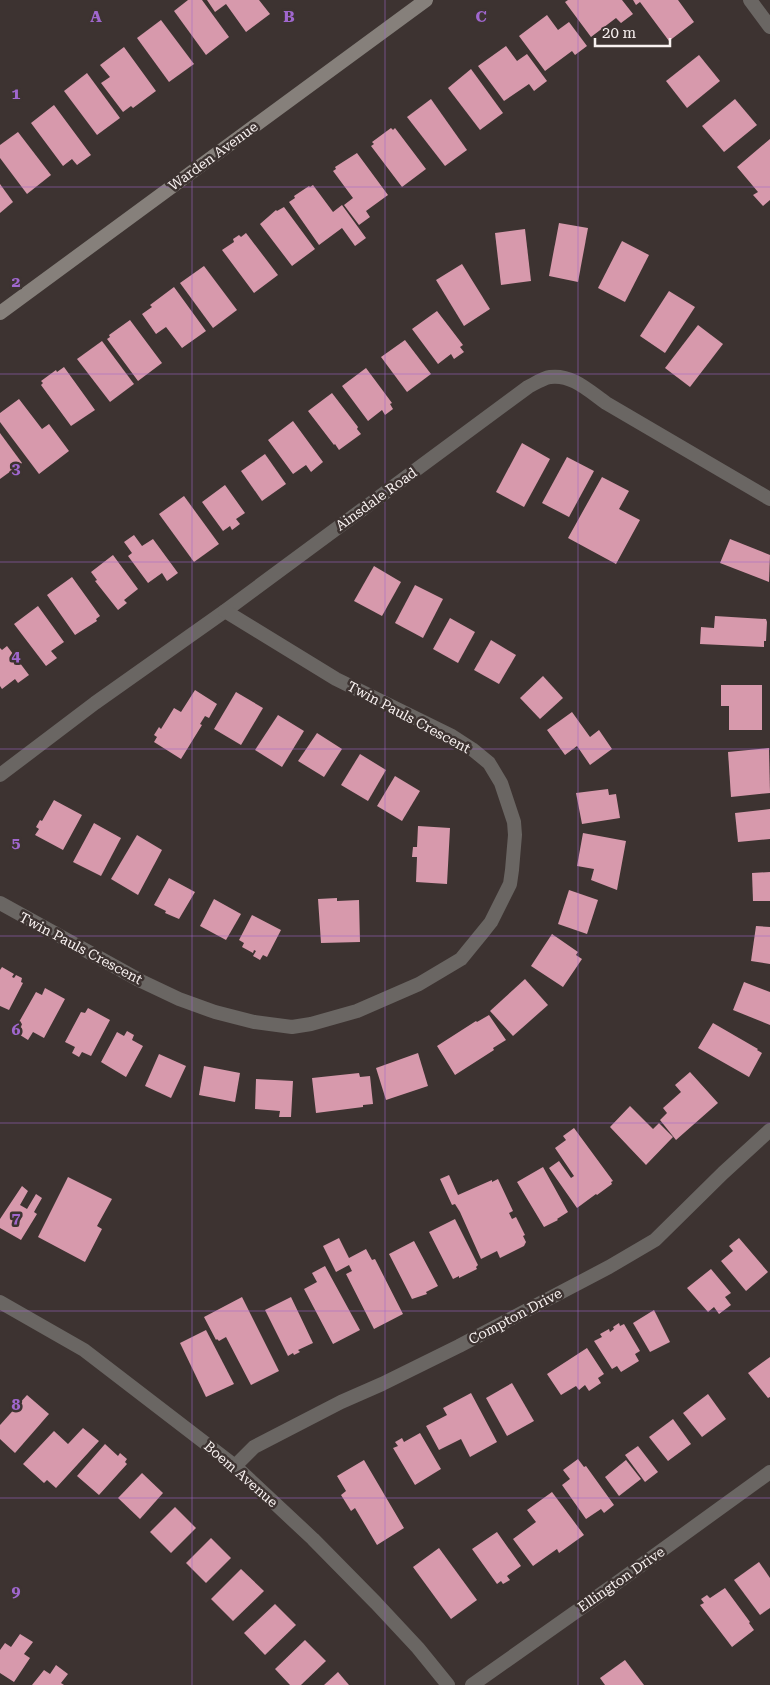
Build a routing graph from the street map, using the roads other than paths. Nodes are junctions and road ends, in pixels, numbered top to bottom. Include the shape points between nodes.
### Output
1 (426, 0) edge
2 (750, 0) edge
3 (770, 27) edge
4 (0, 313) edge
5 (770, 499) edge
6 (225, 611) junction
7 (0, 775) edge
8 (0, 903) edge
9 (770, 1130) edge
10 (0, 1302) edge
11 (236, 1466) junction
12 (770, 1472) edge
13 (448, 1685) edge
14 (472, 1685) edge

1 - 4 main road, Warden Avenue
2 - 3 street
5 - 6 street, Ainsdale Road via 606,403 584,386 570,379 549,377 528,387
6 - 7 street, Ainsdale Road
6 - 8 street, Twin Pauls Crescent via 336,679 452,736 489,763 500,783 514,822 515,835 510,884 491,922 461,959 419,984 357,1011 292,1027 254,1022 179,999
9 - 11 street, Compton Drive via 655,1240 459,1346 254,1447
10 - 11 street, Boem Avenue via 84,1350
11 - 13 street, Boem Avenue via 369,1596
12 - 14 street, Ellington Drive

